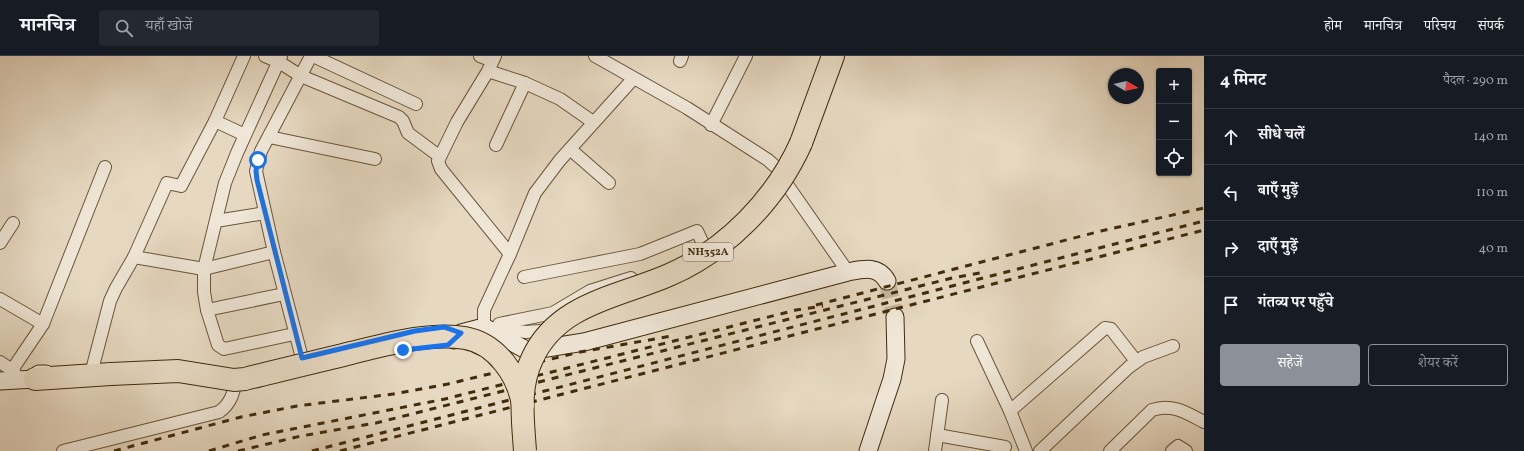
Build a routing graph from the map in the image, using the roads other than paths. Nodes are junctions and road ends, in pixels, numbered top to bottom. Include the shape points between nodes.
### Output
1 (244, 56) edge
2 (265, 56) edge
3 (312, 56) edge
4 (480, 56) edge
5 (595, 56) edge
6 (746, 56) edge
7 (824, 56) edge
8 (833, 56) edge
9 (842, 56) edge
10 (280, 59) edge
11 (613, 60) edge
12 (492, 63) edge
13 (301, 76) junction
14 (633, 79) junction
15 (525, 83) junction
16 (416, 104) dead end
17 (215, 121) junction
18 (593, 122) junction
19 (711, 125) junction
20 (245, 135) junction
21 (269, 137) junction
22 (496, 145) dead end
23 (570, 150) junction
24 (439, 156) junction
25 (375, 159) dead end
26 (105, 167) dead end
27 (778, 169) junction
28 (609, 183) dead end
29 (788, 186) junction
30 (265, 213) junction
31 (216, 221) junction
32 (14, 223) dead end
33 (0, 243) edge
34 (704, 246) junction
35 (274, 252) junction
36 (510, 254) junction
37 (134, 257) junction
38 (204, 268) junction
39 (848, 272) junction
40 (524, 277) dead end
41 (887, 280) tunnel mouth
42 (284, 294) junction
43 (0, 299) edge
44 (207, 310) junction
45 (896, 317) tunnel mouth
46 (43, 324) junction
47 (484, 327) junction
48 (461, 333) junction
49 (294, 334) junction
50 (977, 341) dead end
51 (1173, 346) dead end
52 (302, 358) junction
53 (1136, 361) junction
54 (0, 362) edge
55 (101, 372) junction
56 (17, 377) edge
57 (236, 381) junction
58 (942, 400) dead end
59 (523, 405) junction
60 (1010, 411) junction
61 (1204, 422) edge
62 (1017, 430) junction
63 (937, 435) junction
64 (1004, 449) edge
65 (63, 451) edge
66 (525, 451) edge
67 (868, 451) edge
68 (935, 451) edge
69 (1026, 451) edge
70 (1040, 451) edge
71 (1110, 451) edge
72 (1172, 451) edge
73 (1186, 451) edge

1 - 17 street
2 - 10 street
3 - 13 street
3 - 16 street
4 - 12 street
5 - 11 street
6 - 19 street
7 - 27 street
8 - 59 highway, NH352A, bridge via 793,160 756,212 699,260 670,275 586,305 557,324 542,340 531,359 524,380
9 - 29 street via 803,159
10 - 13 street
10 - 20 street
11 - 14 street
12 - 15 street
12 - 24 street
13 - 21 street
13 - 24 street via 399,117 408,133
14 - 18 street
14 - 19 street via 687,108
15 - 18 street via 560,99
15 - 22 street
17 - 20 street
17 - 37 street via 181,186 167,183
18 - 23 street
19 - 27 street via 768,160
20 - 31 street via 225,183
21 - 25 street
21 - 30 street via 258,160 256,171
23 - 28 street
23 - 36 street via 551,170 535,193
24 - 36 street via 439,165
26 - 46 street
27 - 34 street via 748,208
29 - 39 street
29 - 47 street via 735,241 699,271 657,291 604,306 556,330 526,332
30 - 31 street
30 - 35 street
31 - 38 street
32 - 33 street
34 - 40 street via 697,231 640,254
34 - 47 street via 656,271 590,291 553,313
35 - 38 street
35 - 42 street
36 - 47 street via 484,310
37 - 38 street
37 - 55 street via 110,301
38 - 44 street
39 - 41 street via 878,270
39 - 47 street via 584,342 528,351
42 - 44 street
42 - 49 street
43 - 46 street
44 - 49 street via 218,345 224,349
45 - 67 street via 896,359 892,379
46 - 56 street
47 - 48 street
48 - 52 street via 444,327 415,331
48 - 57 street via 448,345 403,350
49 - 52 street
50 - 60 street
51 - 53 street
52 - 57 street
53 - 60 street via 1110,329 1106,328
53 - 70 street
54 - 56 street
55 - 56 highway
55 - 57 street via 183,365
55 - 59 highway, bridge via 178,371 234,380 400,341 442,337 464,338 490,349 504,362 515,380
56 - 57 street via 40,383 183,377
57 - 65 street via 232,399 219,412
58 - 63 street
59 - 66 highway, NH352A, bridge
60 - 62 street
61 - 71 street via 1178,408 1159,407 1152,410
62 - 64 street
62 - 69 street
63 - 64 street
63 - 68 street
72 - 73 street via 1178,446

